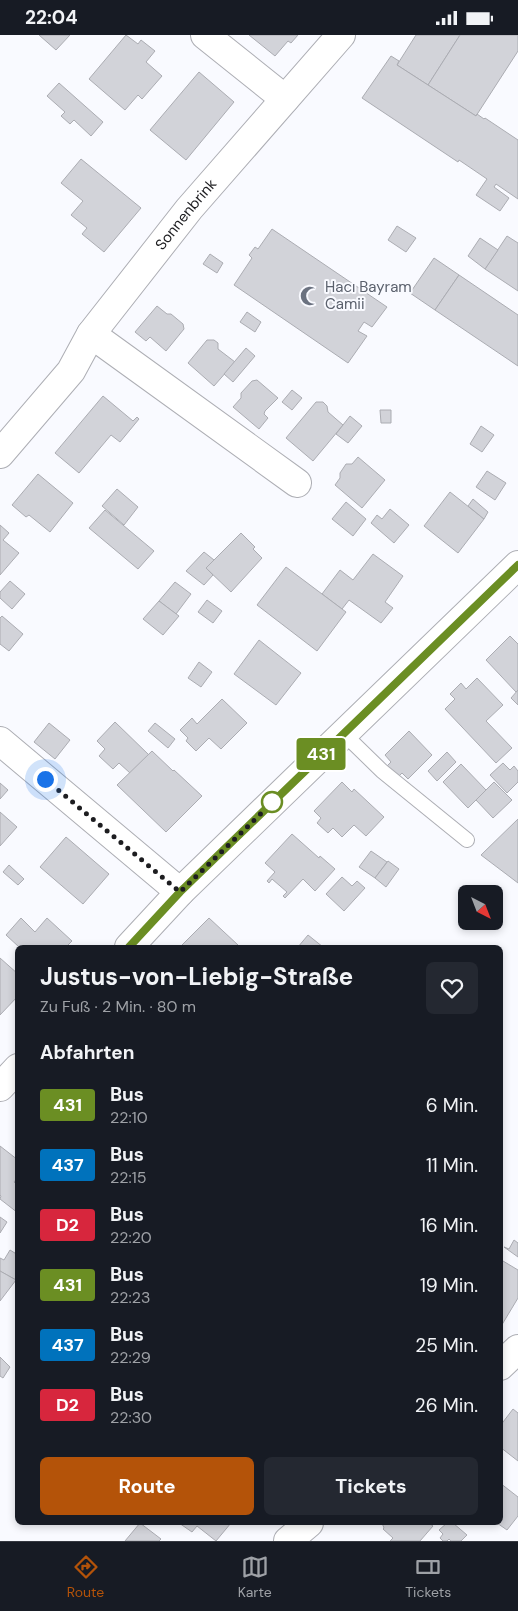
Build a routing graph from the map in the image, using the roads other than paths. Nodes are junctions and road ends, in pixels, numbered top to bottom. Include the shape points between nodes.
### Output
1 (205, 35) edge
2 (341, 35) edge
3 (285, 99) junction
4 (91, 334) junction
5 (0, 454) edge
6 (297, 483) dead end
7 (515, 573) edge
8 (343, 733) junction
9 (0, 741) edge
10 (467, 840) dead end
11 (180, 892) junction
12 (131, 945) edge
13 (15, 1071) edge
14 (0, 1087) edge

1 - 3 street
2 - 3 street, Sonnenbrink
3 - 4 street, Sonnenbrink via 189,209
4 - 5 street, Sonnenbrink via 71,371
4 - 6 street
7 - 8 street
8 - 10 lane via 389,777
8 - 11 street
9 - 11 street
11 - 12 street
13 - 14 street

